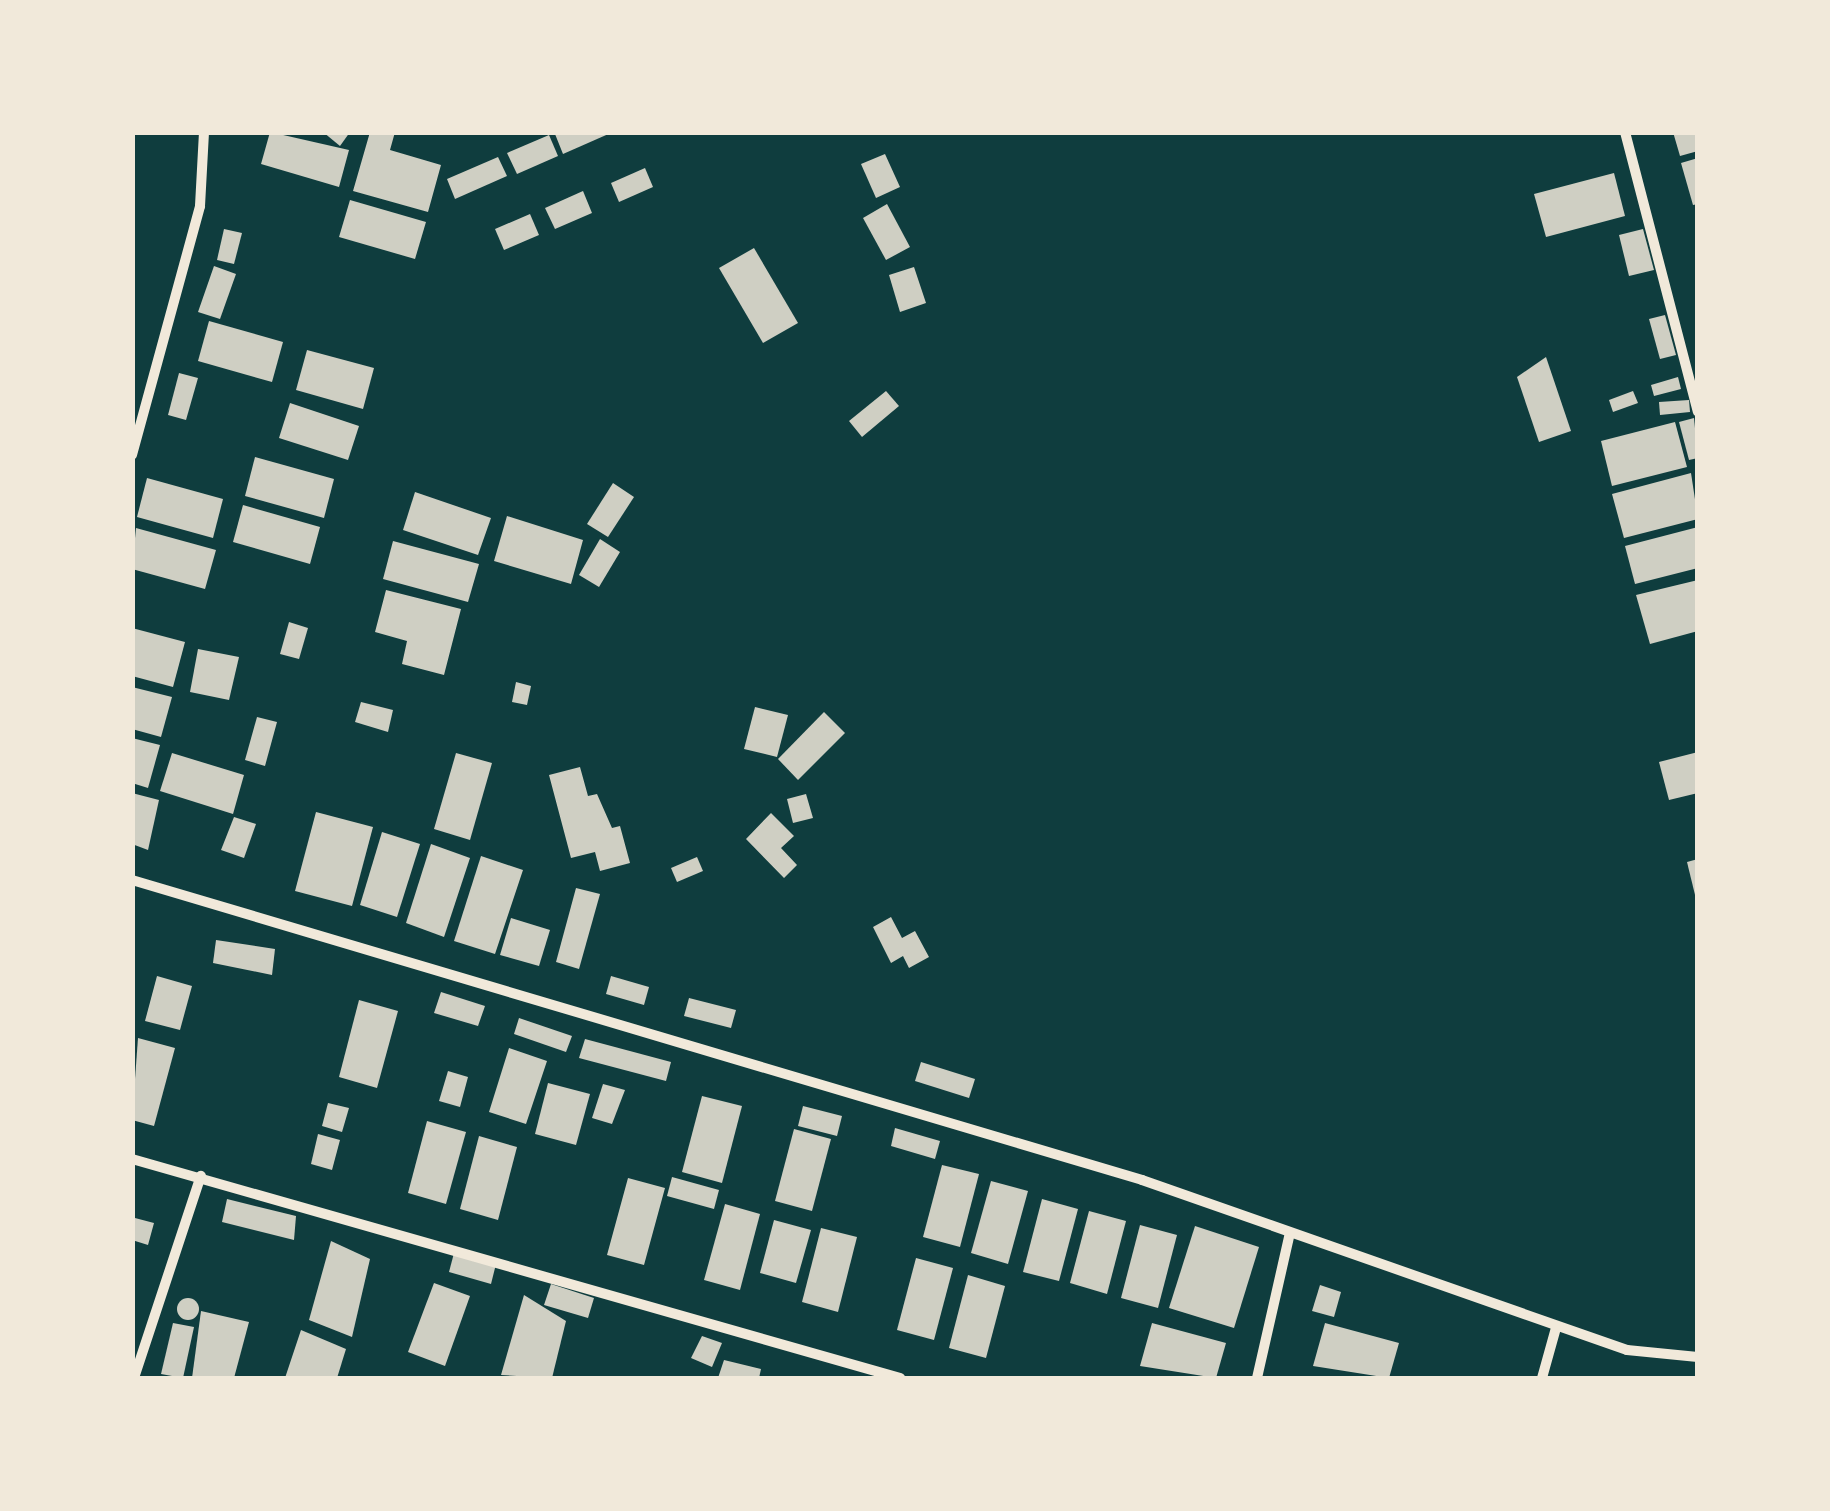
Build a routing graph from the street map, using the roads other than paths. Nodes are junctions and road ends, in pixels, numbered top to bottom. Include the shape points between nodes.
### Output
1 (204, 132) edge
2 (1626, 132) edge
3 (1698, 412) edge
4 (132, 455) edge
5 (132, 880) edge
6 (132, 1159) edge
7 (200, 1176) junction
8 (1290, 1233) junction
9 (1556, 1328) junction
10 (1698, 1357) edge
11 (134, 1378) edge
12 (900, 1378) edge
13 (1257, 1378) edge
14 (1542, 1378) edge

1 - 4 street via 200,206
2 - 3 street
5 - 8 street via 1142,1180
6 - 7 street
7 - 11 street
7 - 12 street
8 - 9 street
8 - 13 street
9 - 10 street via 1627,1350
9 - 14 street

